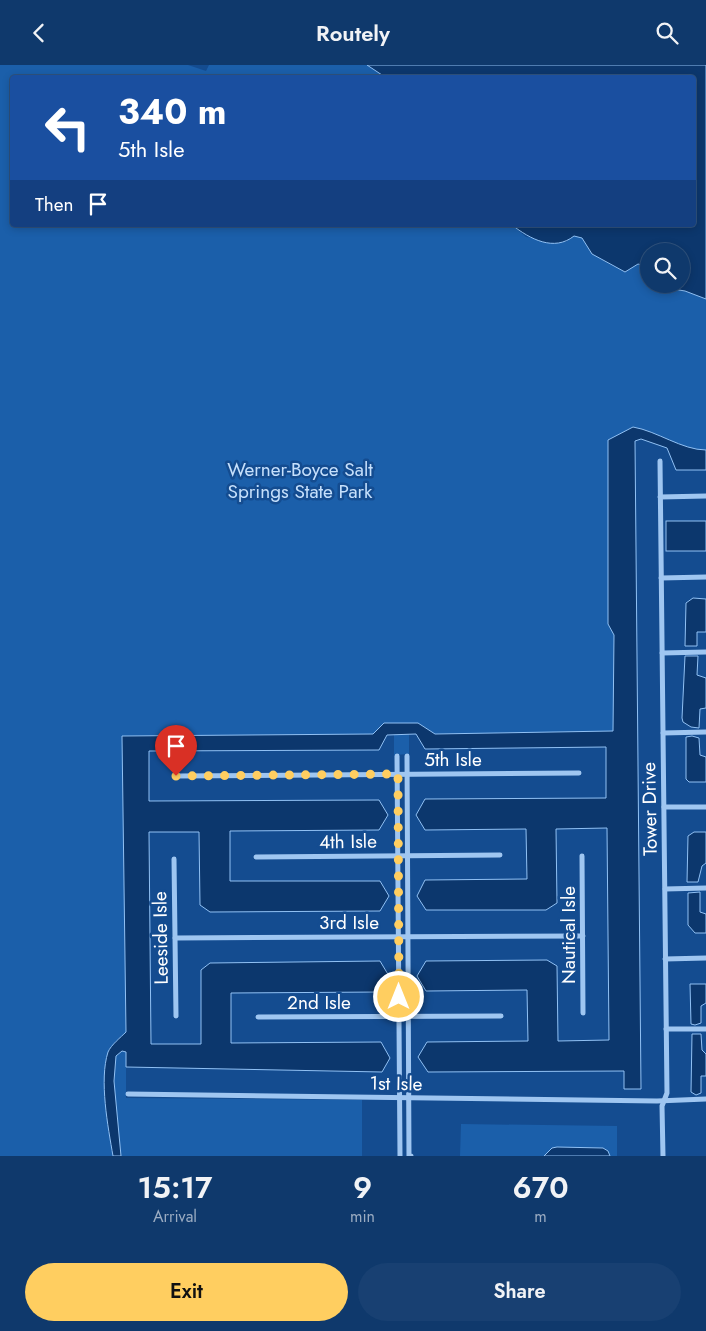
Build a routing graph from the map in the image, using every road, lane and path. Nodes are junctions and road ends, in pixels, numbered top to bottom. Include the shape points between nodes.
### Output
1 (660, 461) dead end
2 (706, 496) edge
3 (660, 497) junction
4 (706, 577) edge
5 (661, 578) junction
6 (706, 652) edge
7 (662, 653) junction
8 (706, 732) edge
9 (663, 733) junction
10 (397, 756) dead end
11 (407, 756) dead end
12 (579, 773) dead end
13 (398, 774) junction
14 (407, 774) junction
15 (176, 776) dead end
16 (664, 807) junction
17 (706, 807) edge
18 (500, 855) dead end
19 (398, 856) junction
20 (407, 856) junction
21 (582, 856) dead end
22 (256, 857) dead end
23 (174, 859) dead end
24 (706, 888) edge
25 (664, 889) junction
26 (583, 936) junction
27 (398, 937) junction
28 (408, 937) junction
29 (175, 938) junction
30 (665, 959) junction
31 (706, 959) edge
32 (583, 1013) dead end
33 (176, 1016) dead end
34 (399, 1016) junction
35 (408, 1016) junction
36 (501, 1016) dead end
37 (258, 1017) dead end
38 (666, 1029) junction
39 (706, 1029) edge
40 (128, 1094) dead end
41 (399, 1097) junction
42 (408, 1098) junction
43 (706, 1099) edge
44 (664, 1101) junction
45 (400, 1156) edge
46 (410, 1156) edge
47 (662, 1156) edge

1 - 3 street, Tower Drive
2 - 3 street
3 - 5 street, Tower Drive
4 - 5 street
5 - 7 street, Tower Drive
6 - 7 street
7 - 9 street, Tower Drive
8 - 9 street
9 - 16 street, Tower Drive
10 - 13 street
11 - 14 street
12 - 14 street, 5th Isle
13 - 14 street, 5th Isle
13 - 15 street, 5th Isle
13 - 19 street
14 - 20 street
16 - 17 street
16 - 25 street, Tower Drive
18 - 20 street, 4th Isle
19 - 20 street, 4th Isle
19 - 22 street, 4th Isle
19 - 27 street
20 - 28 street
21 - 26 street, Nautical Isle
23 - 29 street, Leeside Isle
24 - 25 street
25 - 30 street, Tower Drive
26 - 28 street, 3rd Isle
26 - 32 street, Nautical Isle
27 - 28 street, 3rd Isle
27 - 29 street, 3rd Isle
27 - 34 street
28 - 35 street
29 - 33 street, Leeside Isle
30 - 31 street
30 - 38 street, Tower Drive
34 - 35 street, 2nd Isle
34 - 37 street, 2nd Isle
34 - 41 street
35 - 36 street, 2nd Isle
35 - 42 street
38 - 39 street
38 - 44 street, Tower Drive via 667,1093
40 - 41 street, 1st Isle
41 - 42 street, 1st Isle
41 - 45 street
42 - 44 street, 1st Isle
42 - 46 street
43 - 44 street, 1st Isle
44 - 47 street, Tower Drive

